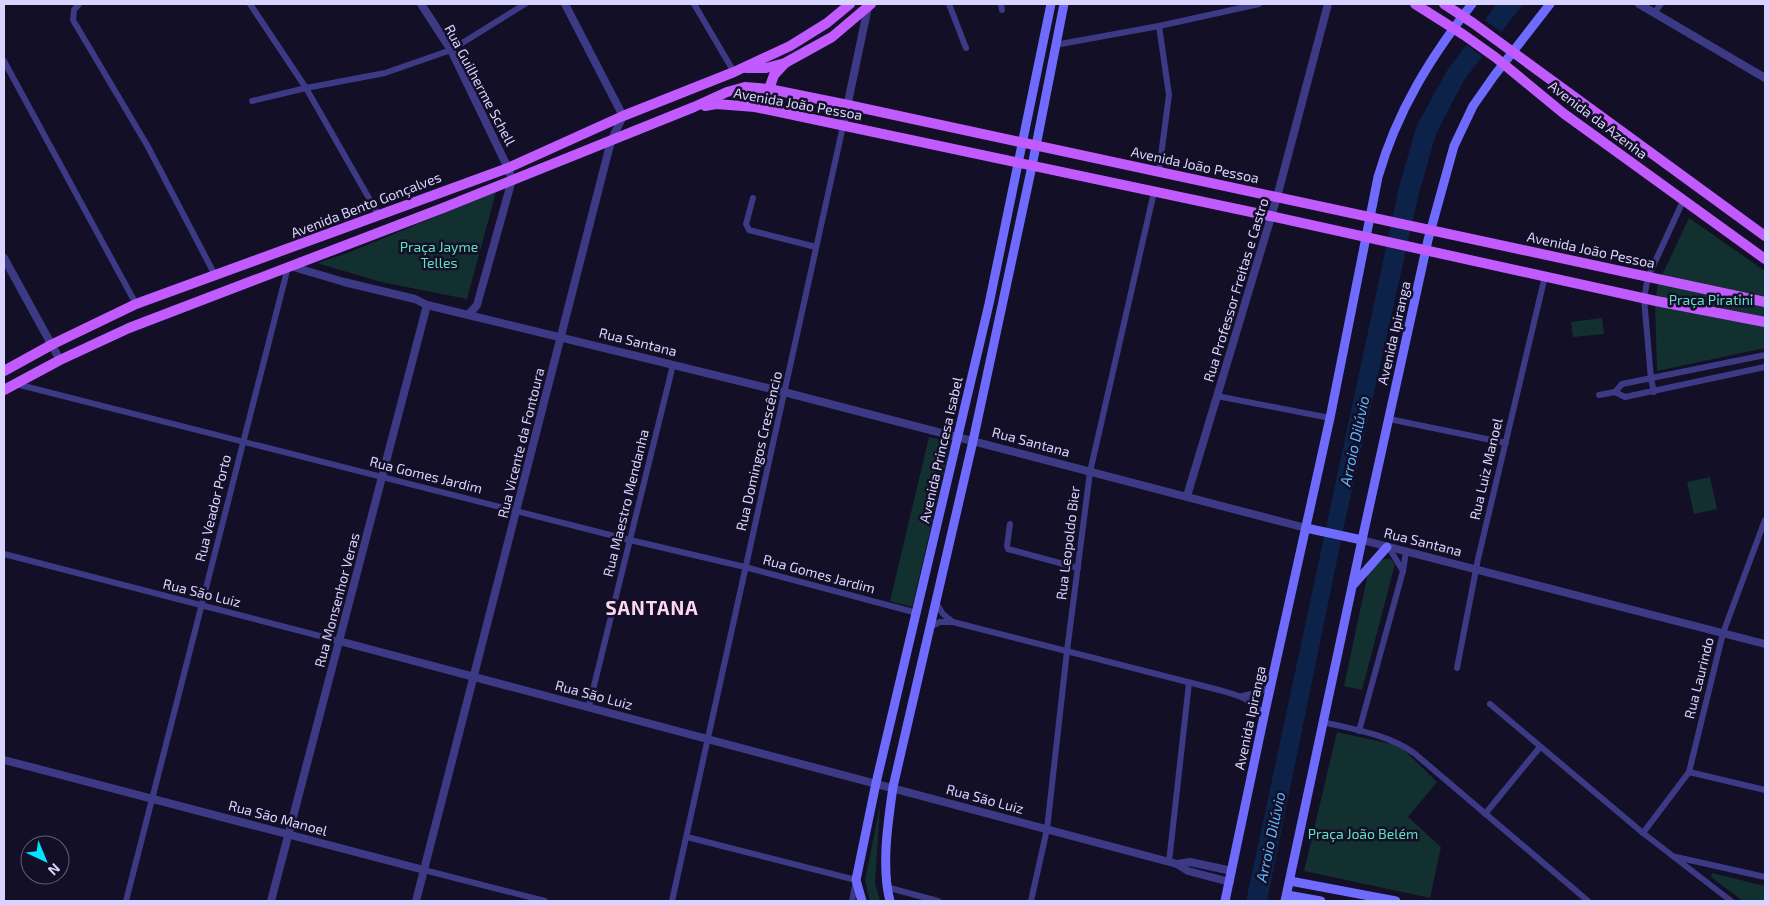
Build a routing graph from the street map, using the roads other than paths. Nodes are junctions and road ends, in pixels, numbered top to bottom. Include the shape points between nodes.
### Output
1 (79, 4) edge
2 (250, 4) edge
3 (420, 4) edge
4 (525, 4) edge
5 (565, 4) edge
6 (694, 4) edge
7 (850, 4) edge
8 (949, 4) edge
9 (1051, 4) edge
10 (1064, 4) edge
11 (1259, 4) edge
12 (1328, 4) edge
13 (1415, 4) edge
14 (1444, 4) edge
15 (1472, 4) edge
16 (1550, 4) edge
17 (1639, 4) edge
18 (1661, 4) edge
19 (869, 5) edge
20 (1654, 13) junction
21 (1462, 16) junction
22 (1159, 26) junction
23 (1453, 28) junction
24 (1055, 45) junction
25 (966, 48) dead end
26 (451, 50) junction
27 (1513, 52) junction
28 (4, 61) edge
29 (1499, 61) junction
30 (786, 63) junction
31 (737, 70) junction
32 (1765, 78) edge
33 (306, 88) junction
34 (769, 89) junction
35 (252, 101) dead end
36 (848, 105) junction
37 (694, 107) junction
38 (623, 116) junction
39 (843, 126) junction
40 (611, 141) junction
41 (1023, 142) junction
42 (1036, 146) junction
43 (1019, 163) junction
44 (1032, 166) junction
45 (508, 168) junction
46 (1159, 171) junction
47 (512, 180) junction
48 (1154, 192) junction
49 (1277, 196) junction
50 (753, 198) dead end
51 (1683, 201) junction
52 (378, 214) junction
53 (1270, 216) junction
54 (1370, 217) junction
55 (1431, 229) junction
56 (1765, 236) edge
57 (1366, 238) junction
58 (816, 247) junction
59 (1426, 250) junction
60 (4, 258) edge
61 (1765, 259) edge
62 (289, 266) junction
63 (215, 275) junction
64 (1545, 276) junction
65 (1648, 277) junction
66 (1644, 298) junction
67 (1765, 302) edge
68 (136, 304) junction
69 (427, 305) junction
70 (477, 305) junction
71 (469, 314) junction
72 (480, 317) junction
73 (1765, 322) edge
74 (561, 338) junction
75 (53, 344) junction
76 (1765, 355) edge
77 (60, 360) junction
78 (673, 365) junction
79 (1765, 367) edge
80 (4, 371) edge
81 (1651, 379) junction
82 (16, 384) junction
83 (4, 390) edge
84 (1616, 392) junction
85 (1654, 392) junction
86 (785, 393) junction
87 (1599, 395) dead end
88 (1217, 396) junction
89 (1330, 418) junction
90 (1389, 419) junction
91 (958, 438) junction
92 (244, 441) junction
93 (973, 441) junction
94 (1506, 443) junction
95 (1090, 472) junction
96 (382, 476) junction
97 (1187, 496) junction
98 (517, 511) junction
99 (1765, 520) edge
100 (1010, 524) dead end
101 (1306, 528) junction
102 (1358, 539) junction
103 (630, 540) junction
104 (1388, 548) junction
105 (1406, 552) junction
106 (4, 554) edge
107 (745, 567) junction
108 (1078, 568) junction
109 (1476, 570) junction
110 (1403, 571) junction
111 (1354, 584) junction
112 (936, 603) junction
113 (201, 606) junction
114 (917, 613) junction
115 (953, 622) junction
116 (930, 627) junction
117 (1723, 633) junction
118 (339, 641) junction
119 (1765, 644) edge
120 (1067, 651) junction
121 (1457, 668) dead end
122 (474, 676) junction
123 (1189, 683) junction
124 (1270, 687) junction
125 (1240, 696) junction
126 (1490, 704) dead end
127 (589, 706) junction
128 (1264, 716) junction
129 (1323, 722) junction
130 (1359, 731) junction
131 (709, 738) junction
132 (1540, 748) junction
133 (4, 760) edge
134 (1689, 772) junction
135 (876, 783) junction
136 (892, 787) junction
137 (1765, 790) edge
138 (152, 799) junction
139 (1485, 814) junction
140 (1047, 829) junction
141 (1644, 833) junction
142 (288, 835) junction
143 (687, 837) junction
144 (1674, 857) junction
145 (1173, 863) junction
146 (424, 870) junction
147 (1232, 871) junction
148 (1765, 877) edge
149 (856, 880) junction
150 (1290, 881) junction
151 (1230, 882) junction
152 (886, 888) junction
153 (1580, 895) junction
154 (1286, 898) edge
155 (126, 901) edge
156 (271, 901) edge
157 (416, 901) edge
158 (545, 901) edge
159 (672, 901) edge
160 (852, 901) edge
161 (862, 901) edge
162 (890, 901) edge
163 (938, 901) edge
164 (1031, 901) edge
165 (1226, 901) edge
166 (1321, 901) edge
167 (1396, 901) edge
168 (1574, 901) edge
169 (1588, 901) edge
170 (1731, 901) edge

1 - 63 street via 74,10 74,20 147,145
2 - 33 street
3 - 26 street, Rua Guilherme Schell
4 - 26 street
5 - 38 street
6 - 31 street
7 - 31 main road, Avenida Bento Gonçalves via 790,46
8 - 25 street
9 - 41 main road, Avenida Princesa Isabel
10 - 24 main road, Avenida Princesa Isabel
11 - 22 street
12 - 49 street, Rua Professor Freitas e Castro
13 - 23 main road, Avenida da Azenha
14 - 21 main road, Avenida da Azenha
15 - 21 main road, Avenida Ipiranga
16 - 27 main road, Avenida Ipiranga
17 - 20 street
18 - 20 street
19 - 30 main road, Avenida Bento Gonçalves via 832,37
19 - 36 street, Rua Domingos Crescêncio
20 - 32 street
21 - 23 main road, Avenida Ipiranga
21 - 27 main road, Avenida da Azenha
22 - 24 street
22 - 46 street via 1168,95
23 - 29 main road, Avenida da Azenha
23 - 54 main road, Avenida Ipiranga via 1419,79 1402,112 1386,151
24 - 42 main road, Avenida Princesa Isabel
26 - 33 street via 385,73
26 - 45 street, Rua Guilherme Schell
27 - 29 main road, Avenida Ipiranga
27 - 56 main road, Avenida da Azenha
28 - 68 street
29 - 51 main road, Avenida da Azenha via 1563,113
29 - 55 main road, Avenida Ipiranga via 1454,146
30 - 31 main road, Avenida Bento Gonçalves
30 - 34 main road via 774,75
31 - 38 main road, Avenida Bento Gonçalves
33 - 35 street
33 - 52 street
34 - 36 main road, Avenida João Pessoa
34 - 37 main road, Avenida João Pessoa via 735,89
36 - 39 street, Rua Domingos Crescêncio
36 - 41 main road, Avenida João Pessoa
37 - 39 main road, Avenida João Pessoa via 716,104 755,107
37 - 40 main road
38 - 40 street, Rua Vicente da Fontoura
38 - 45 main road, Avenida Bento Gonçalves
39 - 43 main road, Avenida João Pessoa
39 - 58 street, Rua Domingos Crescêncio
40 - 47 main road
40 - 74 street, Rua Vicente da Fontoura
41 - 42 main road, Avenida João Pessoa
41 - 43 main road, Avenida Princesa Isabel
42 - 44 main road, Avenida Princesa Isabel
42 - 46 main road, Avenida João Pessoa
43 - 44 main road, Avenida João Pessoa
43 - 91 main road, Avenida Princesa Isabel
44 - 48 main road, Avenida João Pessoa
44 - 93 main road, Avenida Princesa Isabel
45 - 47 street, Rua Guilherme Schell
45 - 52 main road, Avenida Bento Gonçalves
46 - 49 main road, Avenida João Pessoa
47 - 62 main road
47 - 70 street
48 - 53 main road, Avenida João Pessoa
48 - 95 street, Rua Leopoldo Bier
49 - 53 street, Rua Professor Freitas e Castro
49 - 54 main road, Avenida João Pessoa
50 - 58 street via 746,224 750,230
51 - 61 main road, Avenida da Azenha
51 - 65 street
52 - 63 main road, Avenida Bento Gonçalves
53 - 57 main road, Avenida João Pessoa
53 - 88 street, Rua Professor Freitas e Castro
54 - 55 main road, Avenida João Pessoa
54 - 57 main road, Avenida Ipiranga
55 - 59 main road, Avenida Ipiranga
55 - 65 main road, Avenida João Pessoa
57 - 59 main road, Avenida João Pessoa
57 - 89 main road, Avenida Ipiranga
58 - 86 street, Rua Domingos Crescêncio
59 - 64 main road, Avenida João Pessoa
59 - 90 main road, Avenida Ipiranga
60 - 75 street
62 - 69 street, Rua Santana via 415,299
62 - 77 main road via 129,328
62 - 92 street, Rua Veador Porto
63 - 68 main road, Avenida Bento Gonçalves
64 - 66 main road, Avenida João Pessoa
64 - 94 street, Rua Luiz Manoel
65 - 66 street
65 - 67 main road, Avenida João Pessoa
66 - 73 main road, Avenida João Pessoa
66 - 81 street
68 - 75 main road, Avenida Bento Gonçalves
69 - 71 street, Rua Santana
69 - 96 street, Rua Monsenhor Veras
70 - 71 street
70 - 72 street
71 - 72 street, Rua Santana
72 - 74 street, Rua Santana
74 - 78 street, Rua Santana
74 - 98 street, Rua Vicente da Fontoura
75 - 77 street
75 - 80 main road, Avenida Bento Gonçalves
76 - 81 street
77 - 82 main road
78 - 86 street, Rua Santana
78 - 103 street, Rua Maestro Mendanha
79 - 85 street
81 - 84 street via 1622,384
81 - 85 street
82 - 83 main road
82 - 92 street, Rua Gomes Jardim
84 - 85 street via 1624,397
84 - 87 street
86 - 91 street, Rua Santana
86 - 107 street, Rua Domingos Crescêncio
88 - 89 street
88 - 97 street, Rua Professor Freitas e Castro
89 - 101 main road, Avenida Ipiranga
90 - 94 street
90 - 102 main road, Avenida Ipiranga
91 - 93 street, Rua Santana
91 - 114 main road, Avenida Princesa Isabel
92 - 96 street, Rua Gomes Jardim
92 - 113 street, Rua Veador Porto
93 - 95 street, Rua Santana
93 - 112 main road, Avenida Princesa Isabel
94 - 109 street, Rua Luiz Manoel
95 - 97 street, Rua Santana
95 - 108 street, Rua Leopoldo Bier
96 - 98 street, Rua Gomes Jardim
96 - 118 street, Rua Monsenhor Veras
97 - 101 street, Rua Santana
98 - 103 street, Rua Gomes Jardim
98 - 122 street, Rua Vicente da Fontoura
99 - 117 street, Rua Laurindo
100 - 108 street via 1008,549
101 - 102 main road, Rua Santana
101 - 124 main road, Avenida Ipiranga
102 - 104 street, Rua Santana
102 - 111 main road, Avenida Ipiranga
103 - 107 street, Rua Gomes Jardim
103 - 127 street, Rua Maestro Mendanha
104 - 105 street, Rua Santana
104 - 110 street
104 - 111 main road
105 - 109 street, Rua Santana
105 - 110 street
106 - 113 street, Rua São Luiz
107 - 114 street, Rua Gomes Jardim
107 - 131 street, Rua Domingos Crescêncio
108 - 120 street, Rua Leopoldo Bier
109 - 117 street, Rua Santana
109 - 121 street, Rua Luiz Manoel
110 - 130 street
111 - 129 main road, Avenida Ipiranga
112 - 115 street
112 - 116 main road, Avenida Princesa Isabel
113 - 118 street, Rua São Luiz
113 - 138 street, Rua Veador Porto
114 - 135 main road, Avenida Princesa Isabel
115 - 116 street via 940,622
115 - 120 street
116 - 136 main road, Avenida Princesa Isabel
117 - 119 street, Rua Santana
117 - 134 street, Rua Laurindo
118 - 122 street, Rua São Luiz
118 - 142 street, Rua Monsenhor Veras
120 - 123 street
120 - 140 street, Rua Leopoldo Bier
122 - 127 street, Rua São Luiz
122 - 146 street, Rua Vicente da Fontoura
123 - 125 street
123 - 145 street
124 - 125 street via 1256,694
124 - 128 main road, Avenida Ipiranga
125 - 128 street via 1254,703
126 - 132 street
127 - 131 street, Rua São Luiz
128 - 147 main road, Avenida Ipiranga
129 - 130 street
129 - 150 main road, Avenida Ipiranga
130 - 139 street via 1381,736 1408,749
131 - 135 street, Rua São Luiz
131 - 143 street, Rua Domingos Crescêncio
132 - 139 street
132 - 141 street
133 - 138 street, Rua São Manoel
134 - 137 street
134 - 141 street, Rua Laurindo
135 - 136 street, Rua São Luiz
135 - 149 main road, Avenida Princesa Isabel
136 - 140 street, Rua São Luiz
136 - 152 main road, Avenida Princesa Isabel via 887,827
138 - 142 street, Rua São Manoel
138 - 155 street, Rua Veador Porto
139 - 153 street
140 - 145 street, Rua São Luiz
140 - 164 street, Rua Leopoldo Bier
141 - 144 street
142 - 146 street, Rua São Manoel
142 - 156 street, Rua Monsenhor Veras
143 - 149 street
143 - 159 street, Rua Domingos Crescêncio
144 - 148 street
144 - 170 street
145 - 147 street, Rua São Luiz via 1190,862
145 - 151 street, Rua São Luiz
146 - 157 street, Rua Vicente da Fontoura
146 - 158 street, Rua São Manoel
147 - 151 main road, Avenida Ipiranga
149 - 160 street, Avenida Princesa Isabel
149 - 161 main road
150 - 154 main road, Avenida Ipiranga
150 - 167 main road
151 - 165 main road, Avenida Ipiranga
152 - 162 main road
152 - 163 street
153 - 168 street
153 - 169 street
154 - 166 main road

